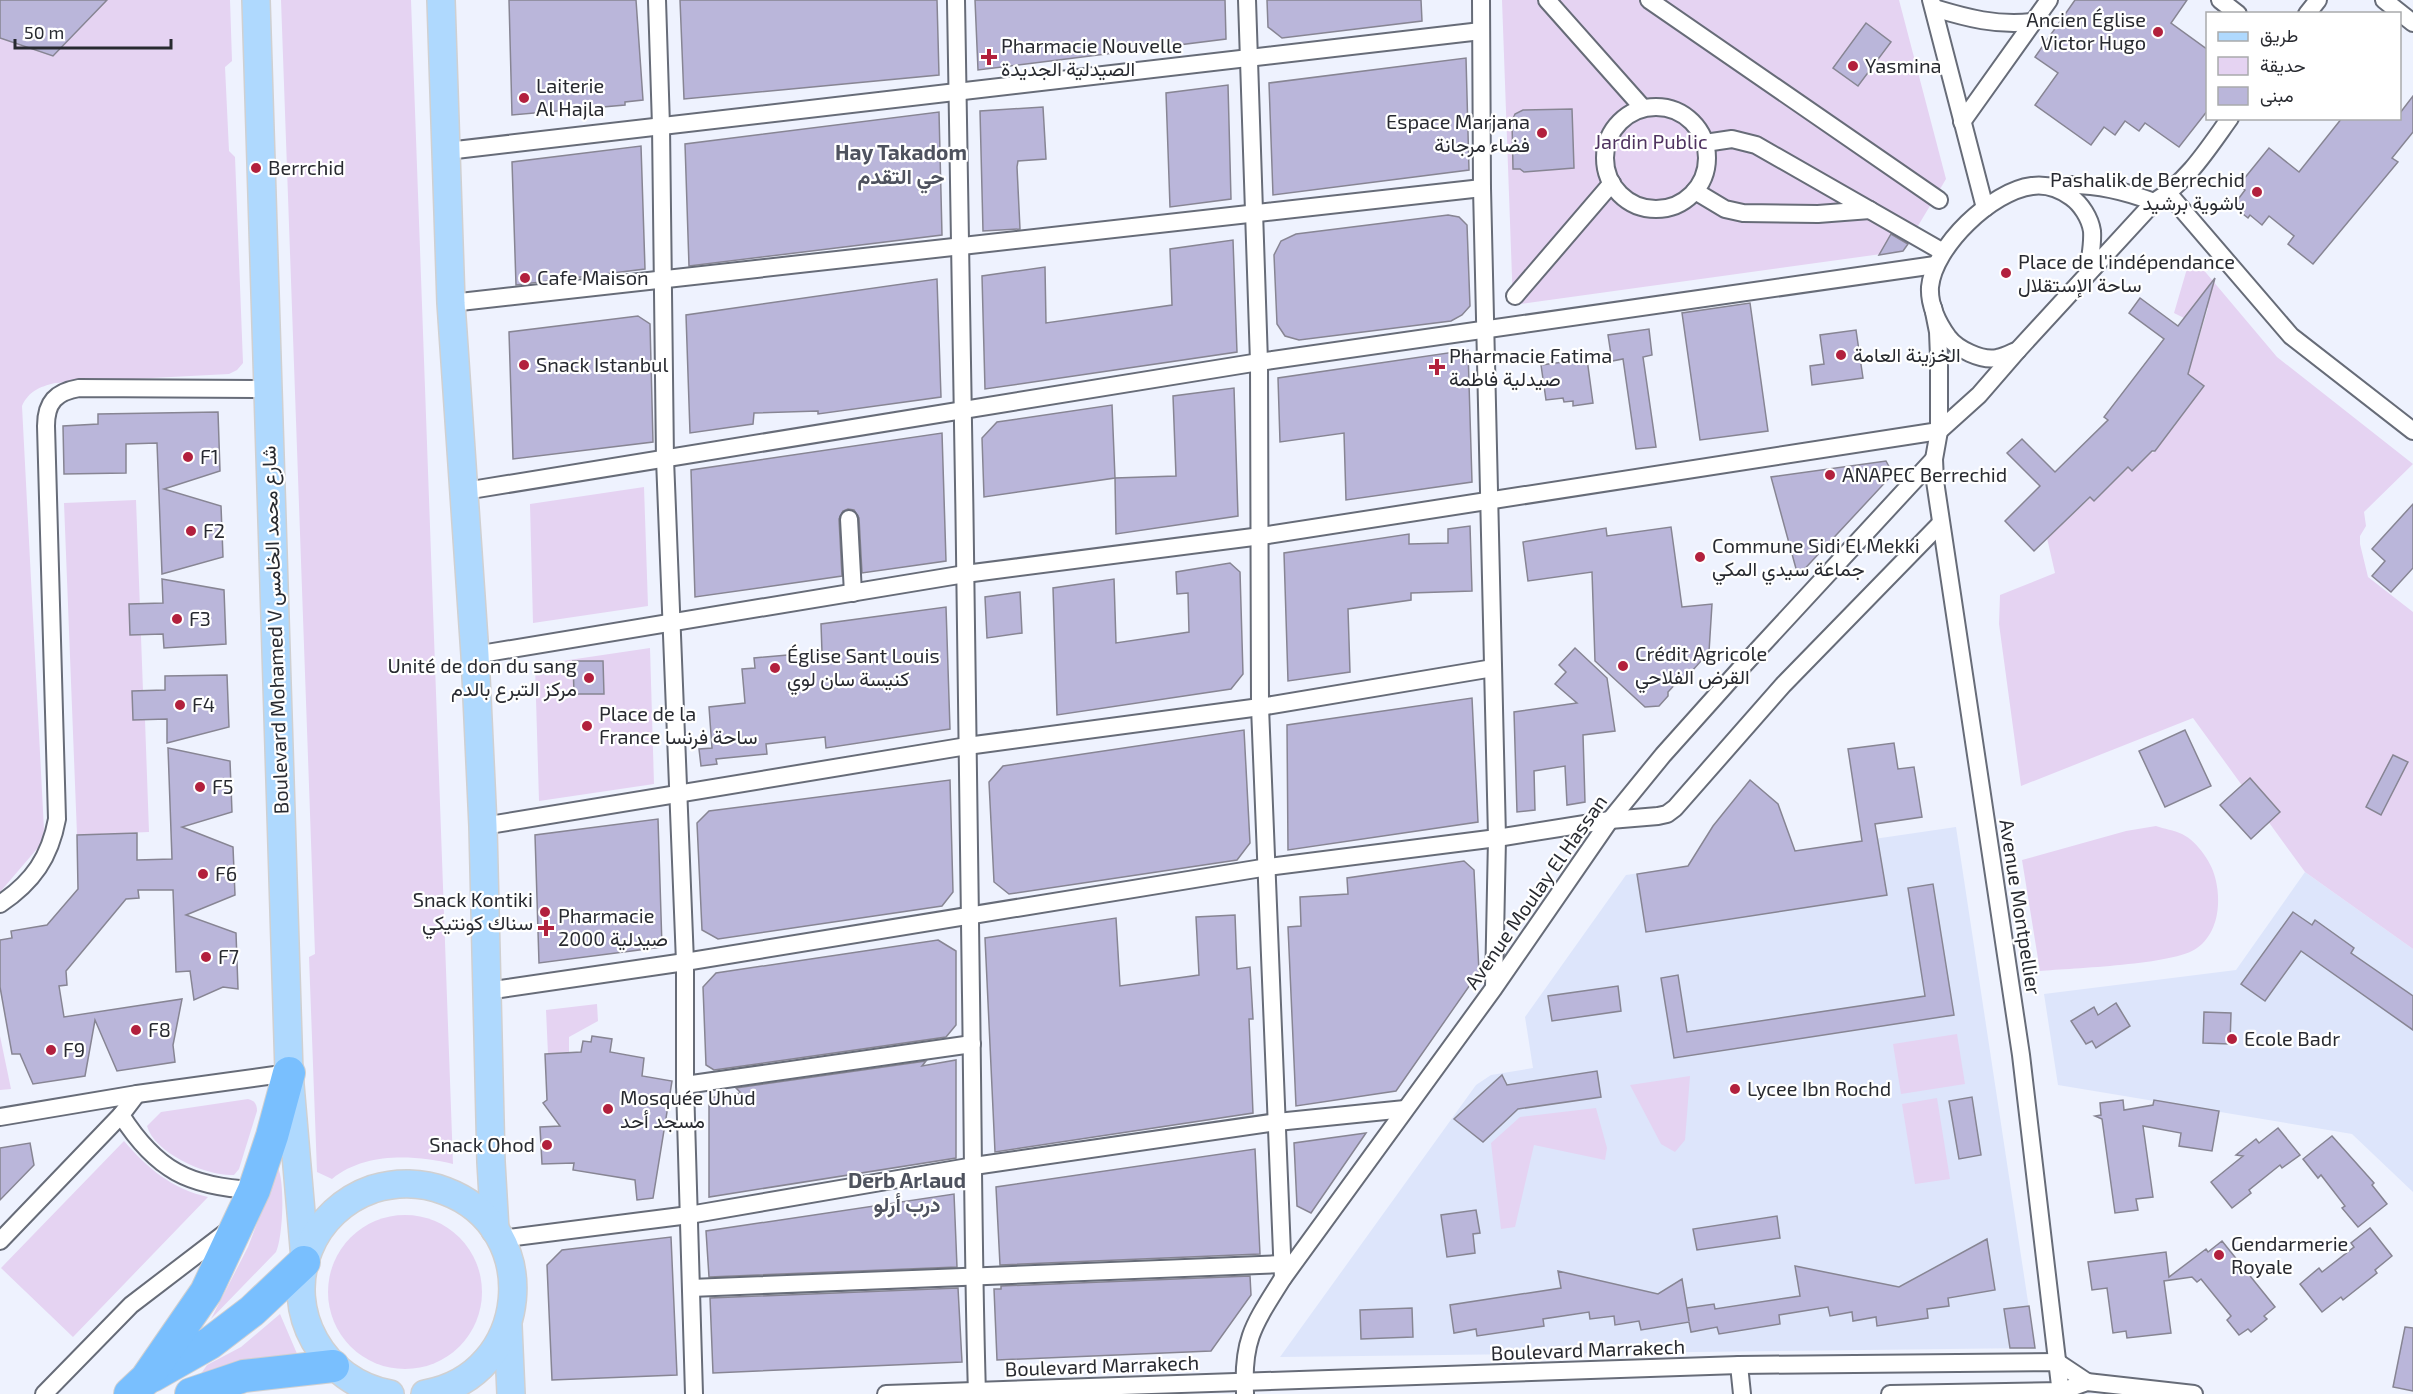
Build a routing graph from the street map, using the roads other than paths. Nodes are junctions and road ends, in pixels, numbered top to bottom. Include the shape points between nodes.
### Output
1 (256, 0) edge
2 (441, 0) edge
3 (657, 0) edge
4 (956, 0) edge
5 (1247, 0) edge
6 (1481, 0) edge
7 (1547, 0) edge
8 (1648, 0) edge
9 (2049, 0) edge
10 (2220, 0) edge
11 (2318, 0) edge
12 (2384, 0) edge
13 (1932, 4) edge
14 (2235, 12) edge
15 (2309, 12) edge
16 (2399, 12) edge
17 (2401, 13) edge
18 (2032, 22) junction
19 (2413, 23) edge
20 (1481, 31) junction
21 (1248, 58) junction
22 (958, 91) junction
23 (1643, 108) junction
24 (2229, 120) edge
25 (1962, 122) junction
26 (661, 126) junction
27 (1705, 142) junction
28 (447, 151) junction
29 (1612, 183) junction
30 (2049, 187) junction
31 (1482, 188) junction
32 (1695, 191) junction
33 (2161, 197) junction
34 (1939, 200) dead end
35 (1985, 208) junction
36 (1870, 210) junction
37 (1254, 213) junction
38 (959, 247) junction
39 (1939, 259) junction
40 (2088, 272) junction
41 (664, 280) junction
42 (1515, 296) dead end
43 (452, 303) junction
44 (1932, 307) junction
45 (1486, 330) junction
46 (2018, 350) junction
47 (1259, 362) junction
48 (267, 389) junction
49 (964, 410) junction
50 (1939, 431) junction
51 (2413, 431) edge
52 (665, 459) junction
53 (1934, 459) junction
54 (465, 491) junction
55 (1491, 500) junction
56 (849, 519) dead end
57 (1940, 524) junction
58 (1261, 536) junction
59 (965, 574) junction
60 (853, 592) junction
61 (671, 623) junction
62 (475, 655) junction
63 (1493, 668) junction
64 (1260, 707) junction
65 (967, 746) junction
66 (678, 794) junction
67 (1610, 820) junction
68 (483, 826) junction
69 (1497, 838) junction
70 (1268, 867) junction
71 (0, 904) edge
72 (970, 916) junction
73 (685, 963) junction
74 (1494, 988) junction
75 (487, 991) junction
76 (972, 1044) junction
77 (288, 1073) junction
78 (686, 1085) junction
79 (137, 1094) junction
80 (1406, 1109) junction
81 (121, 1115) junction
82 (0, 1117) edge
83 (1277, 1122) junction
84 (974, 1166) junction
85 (254, 1190) junction
86 (689, 1215) junction
87 (241, 1220) junction
88 (497, 1234) junction
89 (0, 1241) edge
90 (305, 1260) junction
91 (1283, 1271) junction
92 (975, 1277) junction
93 (691, 1288) junction
94 (507, 1325) junction
95 (2057, 1362) junction
96 (1739, 1365) junction
97 (333, 1366) junction
98 (2087, 1382) junction
99 (138, 1387) edge
100 (1244, 1389) edge
101 (53, 1391) edge
102 (381, 1392) edge
103 (977, 1393) edge
104 (2062, 1393) edge
105 (191, 1394) edge
106 (425, 1394) edge
107 (512, 1394) edge
108 (694, 1394) edge
109 (886, 1394) edge
110 (1742, 1394) edge
111 (1890, 1394) edge
112 (2194, 1394) edge

1 - 48 main road, Boulevard Mohamed V شارع محمد الخامس
2 - 28 main road
3 - 26 street
4 - 22 street
5 - 21 street
6 - 20 street
7 - 23 street
8 - 34 street
9 - 18 street
10 - 14 street
11 - 15 street
12 - 16 street
13 - 18 street via 1989,23
13 - 25 street
17 - 19 street
18 - 25 street
20 - 21 street
20 - 31 street
21 - 22 street
21 - 37 street
22 - 26 street
22 - 38 street
23 - 27 street via 1681,113 1696,126
23 - 29 street via 1631,113 1612,132 1606,147
24 - 33 street via 2190,173
25 - 35 street
26 - 28 street
26 - 41 street
27 - 32 street via 1707,168
27 - 36 street via 1732,140 1755,144
28 - 43 main road
29 - 32 street via 1629,201 1652,208 1676,205
29 - 42 street
30 - 33 street via 2068,184
30 - 35 street via 2018,189
30 - 40 street via 2064,192 2086,213 2092,243
31 - 37 street
31 - 45 street
32 - 36 street via 1725,209 1743,213
33 - 40 street
33 - 51 street via 2291,336
35 - 39 street
36 - 39 street
37 - 38 street
37 - 47 street
38 - 41 street
38 - 49 street
39 - 44 street via 1930,287
39 - 45 street
40 - 46 street
41 - 43 street
41 - 52 street
43 - 54 main road
44 - 46 street via 1953,344 1995,358
44 - 50 street, Avenue Montpellier via 1939,349
45 - 47 street
45 - 55 street
46 - 50 street via 1979,395
47 - 49 street
47 - 58 street
48 - 71 street via 79,388 62,392 47,408 57,819 48,852 38,869
48 - 77 main road, Boulevard Mohamed V شارع محمد الخامس
49 - 52 street
49 - 59 street
50 - 53 street, Avenue Montpellier
50 - 55 street
52 - 54 street
52 - 61 street
53 - 57 street, Avenue Montpellier
53 - 67 street, Avenue Moulay El Hassan via 1740,669
54 - 62 main road
55 - 58 street
55 - 63 street
56 - 60 street
57 - 67 street via 1784,685 1675,808 1658,816
57 - 95 street, Avenue Montpellier via 2021,1055
58 - 59 street
58 - 64 street
59 - 60 street
59 - 65 street
60 - 61 street
61 - 62 street
61 - 66 street
62 - 68 main road
63 - 64 street
63 - 69 street
64 - 65 street
64 - 70 street
65 - 66 street
65 - 72 street
66 - 68 street
66 - 73 street
67 - 69 street
67 - 74 street, Avenue Moulay El Hassan
68 - 75 main road
69 - 70 street
69 - 74 street
70 - 72 street
70 - 83 street
72 - 73 street
72 - 76 street
73 - 75 street
73 - 78 street
74 - 80 street, Avenue Moulay El Hassan
75 - 88 main road
76 - 78 street
76 - 84 street
77 - 79 street
77 - 85 highway
77 - 90 main road, Boulevard Mohamed V شارع محمد الخامس
78 - 86 street
79 - 81 street
79 - 82 street
80 - 83 street
80 - 91 street, Avenue Moulay El Hassan
81 - 85 street via 148,1152 182,1177 222,1189
81 - 89 street
83 - 84 street
83 - 91 street
84 - 86 street
84 - 92 street
85 - 87 highway
86 - 88 street
86 - 93 street
87 - 99 highway via 206,1292
87 - 101 street via 131,1305
88 - 90 main road via 472,1206 451,1193 419,1185 387,1186 363,1193 336,1211 315,1236
88 - 94 main road via 508,1256 513,1281
90 - 97 main road via 301,1286 305,1318
90 - 99 highway via 252,1311 210,1343
91 - 92 street
91 - 100 street, Avenue Moulay El Hassan via 1254,1326 1245,1353
92 - 93 street
92 - 103 street
93 - 108 street
94 - 106 main road via 496,1347 474,1372 452,1386
94 - 107 main road
95 - 96 street, Boulevard Marrakech
95 - 98 street
95 - 104 street, Avenue Montpellier
96 - 100 street, Boulevard Marrakech
96 - 110 street
97 - 102 main road via 357,1383
97 - 105 highway via 244,1376
98 - 104 street
98 - 112 street
100 - 103 street, Boulevard Marrakech
103 - 109 street, Boulevard Marrakech
104 - 111 street

